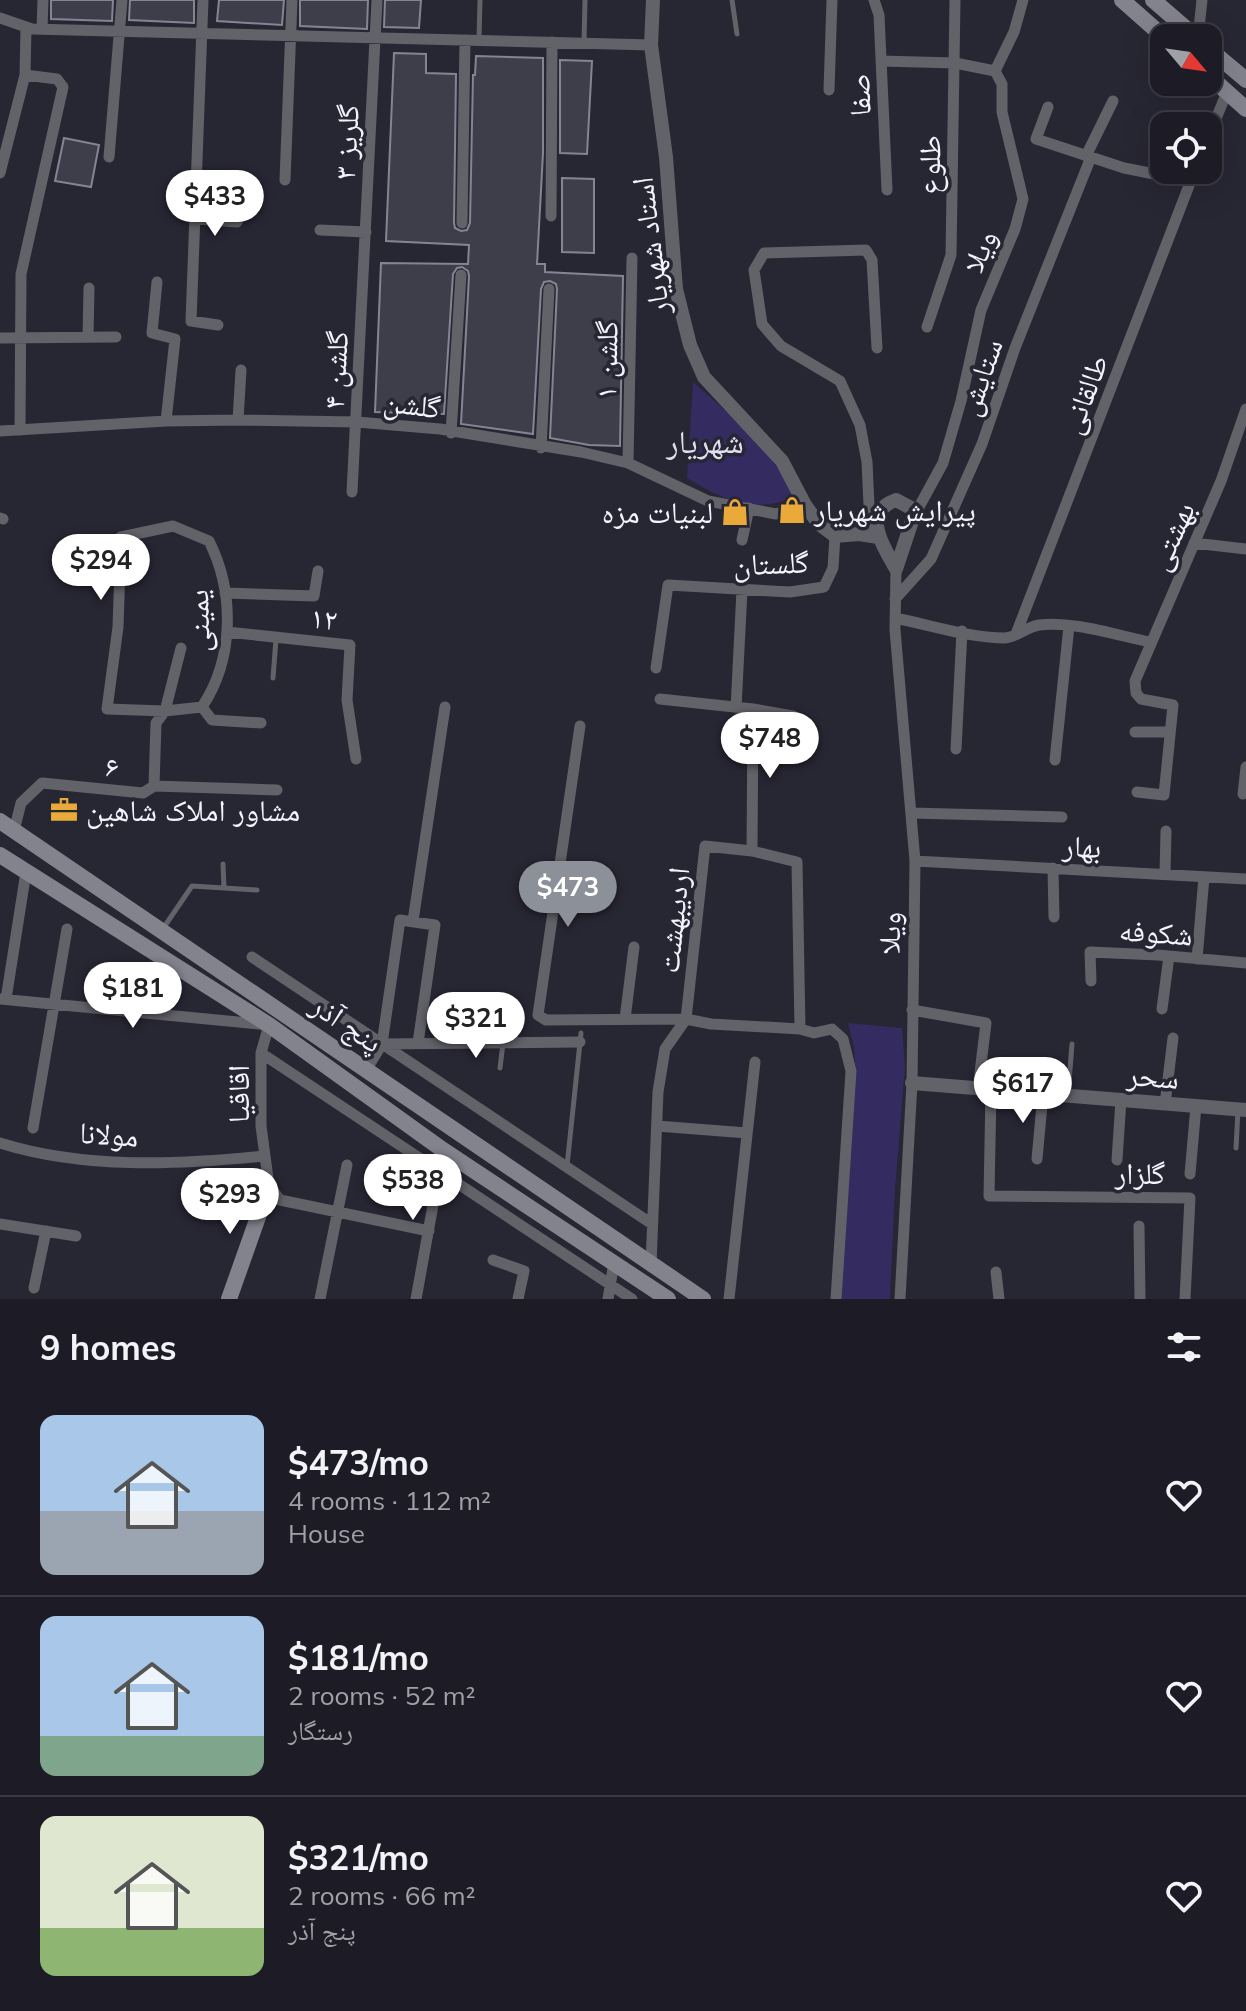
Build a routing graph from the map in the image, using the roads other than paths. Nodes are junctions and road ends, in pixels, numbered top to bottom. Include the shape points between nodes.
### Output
1 (43, 0) edge
2 (122, 0) edge
3 (203, 0) edge
4 (292, 0) edge
5 (377, 0) edge
6 (480, 0) edge
7 (585, 0) edge
8 (653, 0) edge
9 (732, 0) edge
10 (832, 0) edge
11 (874, 0) edge
12 (955, 0) edge
13 (1023, 0) edge
14 (1122, 0) edge
15 (1153, 0) edge
16 (1202, 0) edge
17 (0, 18) edge
18 (1181, 24) edge
19 (1199, 24) edge
20 (1150, 25) edge
21 (26, 28) junction
22 (42, 29) junction
23 (120, 31) junction
24 (201, 33) junction
25 (737, 34) dead end
26 (289, 35) junction
27 (375, 38) junction
28 (465, 40) junction
29 (479, 40) junction
30 (552, 42) junction
31 (584, 43) junction
32 (651, 45) junction
33 (1222, 60) edge
34 (881, 61) junction
35 (955, 63) junction
36 (995, 71) junction
37 (25, 75) junction
38 (1246, 80) edge
39 (1222, 88) edge
40 (829, 90) dead end
41 (1227, 92) junction
42 (1113, 101) dead end
43 (1048, 107) dead end
44 (1246, 109) edge
45 (1219, 112) edge
46 (109, 157) dead end
47 (1089, 157) junction
48 (1150, 171) edge
49 (0, 173) edge
50 (285, 180) dead end
51 (1189, 184) edge
52 (887, 190) dead end
53 (551, 216) dead end
54 (195, 219) junction
55 (237, 222) dead end
56 (462, 223) dead end
57 (320, 230) dead end
58 (366, 232) junction
59 (365, 250) joint
60 (632, 258) dead end
61 (461, 275) dead end
62 (157, 282) dead end
63 (89, 288) dead end
64 (549, 289) dead end
65 (218, 325) dead end
66 (927, 327) dead end
67 (88, 337) junction
68 (116, 337) dead end
69 (0, 338) edge
70 (22, 338) junction
71 (877, 348) dead end
72 (241, 370) dead end
73 (1246, 409) edge
74 (238, 420) junction
75 (166, 421) junction
76 (357, 422) junction
77 (20, 430) junction
78 (0, 431) edge
79 (451, 433) junction
80 (541, 448) junction
81 (628, 463) junction
82 (352, 492) dead end
83 (805, 505) junction
84 (749, 508) junction
85 (913, 518) junction
86 (835, 536) junction
87 (872, 536) junction
88 (742, 540) dead end
89 (1194, 543) junction
90 (1246, 549) edge
91 (896, 569) junction
92 (318, 571) dead end
93 (742, 590) junction
94 (225, 593) junction
95 (895, 599) junction
96 (895, 618) junction
97 (1069, 626) junction
98 (962, 631) junction
99 (227, 632) junction
100 (1016, 634) junction
101 (276, 638) junction
102 (1150, 642) junction
103 (181, 648) dead end
104 (656, 668) dead end
105 (273, 678) dead end
106 (660, 699) dead end
107 (202, 707) junction
108 (445, 707) dead end
109 (736, 708) junction
110 (753, 709) junction
111 (165, 711) junction
112 (793, 716) dead end
113 (261, 723) dead end
114 (580, 726) dead end
115 (1135, 732) dead end
116 (1170, 732) junction
117 (956, 749) dead end
118 (356, 759) dead end
119 (1055, 760) dead end
120 (1246, 767) edge
121 (154, 786) junction
122 (277, 790) dead end
123 (1137, 792) dead end
124 (1243, 794) dead end
125 (911, 813) junction
126 (1062, 817) dead end
127 (7, 826) edge
128 (1166, 831) dead end
129 (752, 851) junction
130 (0, 855) edge
131 (915, 861) junction
132 (223, 864) dead end
133 (1053, 868) junction
134 (26, 872) junction
135 (1165, 874) junction
136 (1204, 877) junction
137 (1246, 879) edge
138 (224, 888) junction
139 (257, 890) dead end
140 (1054, 917) dead end
141 (413, 921) junction
142 (67, 929) dead end
143 (162, 931) junction
144 (634, 947) dead end
145 (1169, 956) junction
146 (252, 957) dead end
147 (1197, 959) junction
148 (1246, 963) edge
149 (110, 978) dead end
150 (1091, 981) dead end
151 (3, 999) edge
152 (52, 1004) junction
153 (106, 1009) junction
154 (1162, 1009) dead end
155 (912, 1010) junction
156 (625, 1019) junction
157 (686, 1019) junction
158 (269, 1025) junction
159 (800, 1029) junction
160 (581, 1037) joint
161 (1173, 1038) dead end
162 (503, 1042) junction
163 (418, 1043) junction
164 (382, 1044) junction
165 (1072, 1044) dead end
166 (261, 1053) junction
167 (351, 1060) junction
168 (755, 1062) dead end
169 (500, 1068) dead end
170 (366, 1070) junction
171 (339, 1078) junction
172 (912, 1083) junction
173 (389, 1085) junction
174 (985, 1089) junction
175 (1043, 1094) junction
176 (1068, 1096) junction
177 (1121, 1100) junction
178 (376, 1103) junction
179 (1165, 1104) junction
180 (1196, 1106) junction
181 (1242, 1110) edge
182 (657, 1126) junction
183 (33, 1128) dead end
184 (747, 1133) junction
185 (0, 1143) edge
186 (1236, 1148) dead end
187 (443, 1150) junction
188 (264, 1156) junction
189 (1037, 1159) dead end
190 (1117, 1160) dead end
191 (347, 1165) dead end
192 (567, 1167) junction
193 (439, 1173) junction
194 (1190, 1174) dead end
195 (269, 1186) junction
196 (337, 1213) junction
197 (0, 1224) edge
198 (652, 1224) junction
199 (1139, 1226) dead end
200 (46, 1231) junction
201 (429, 1231) junction
202 (76, 1236) dead end
203 (493, 1260) dead end
204 (614, 1262) junction
205 (651, 1264) junction
206 (996, 1272) dead end
207 (611, 1284) junction
208 (34, 1288) dead end
209 (229, 1299) edge
210 (320, 1299) edge
211 (416, 1299) edge
212 (518, 1299) edge
213 (608, 1299) edge
214 (632, 1299) edge
215 (668, 1299) edge
216 (703, 1299) edge
217 (729, 1299) edge
218 (836, 1299) edge
219 (900, 1299) edge
220 (999, 1299) edge
221 (1140, 1299) edge
222 (1185, 1299) edge

1 - 22 street
2 - 23 street
3 - 24 street
4 - 26 street
5 - 27 street, گلریز ۳
6 - 29 lane
7 - 31 lane
8 - 32 street, استاد شهریار
9 - 25 lane
10 - 40 street
11 - 34 street, صفا
12 - 35 street, طلوع
13 - 36 street
14 - 20 main road
15 - 18 main road
16 - 19 street
17 - 21 street
21 - 22 street
21 - 37 street
22 - 23 street
23 - 24 street
23 - 46 street
24 - 26 street
24 - 54 street
26 - 27 street
26 - 50 street
27 - 28 street
27 - 58 street, گلریز ۳
28 - 29 street
28 - 56 street
29 - 30 street
30 - 31 street
30 - 53 street
31 - 32 street
32 - 83 street, استاد شهریار via 676,289 690,345 704,377 782,461
33 - 38 main road
34 - 35 street
34 - 52 street, صفا
35 - 36 street
35 - 66 street, طلوع via 951,255
36 - 85 street, ویلا via 1002,84 1002,112 1023,199 981,310 943,463
37 - 49 street
37 - 70 street via 57,79 63,87 21,274
39 - 41 main road
41 - 44 main road
41 - 45 street
42 - 47 street, ستایش
43 - 47 street via 1036,139
47 - 48 street
47 - 95 street, ستایش via 976,458 931,559
51 - 100 street, طالقانی
54 - 55 street
54 - 65 street via 191,321
57 - 58 street
58 - 59 street, گلریز ۳
59 - 76 street, گلشن ۴
60 - 81 street, گلشن ۱
61 - 79 street
62 - 75 street via 152,333 175,339
63 - 67 street
64 - 80 street
67 - 68 street
67 - 70 street
69 - 70 street
70 - 77 street
71 - 87 street via 872,260 866,250 764,253 754,270 762,324 781,346 840,381 860,425
72 - 74 street
73 - 89 street, بهشتی
74 - 75 street, گلشن
74 - 76 street, گلشن
75 - 77 street, گلشن
76 - 79 street, گلشن
76 - 82 street, گلشن ۴
77 - 78 street, گلشن
79 - 80 street, گلشن
80 - 81 street, گلشن
81 - 84 street, گلشن via 708,501
83 - 84 street, گلشن via 776,514
83 - 86 street, استاد شهریار
84 - 88 street
85 - 87 street via 905,504 886,503
85 - 91 street
86 - 87 street
86 - 93 street, گلستان via 833,568 824,587
87 - 91 street
89 - 90 street
89 - 102 street, بهشتی
91 - 95 street, ویلا
92 - 94 street via 314,596
93 - 104 street, گلستان via 668,585
93 - 109 street
94 - 99 street, یمینی
94 - 111 street, یمینی via 209,541 173,526 121,537 118,627 107,709
95 - 96 street, ویلا
96 - 98 street
96 - 125 street, ویلا
97 - 100 street via 1038,625
97 - 102 street
97 - 119 street
98 - 100 street via 989,637
98 - 117 street
99 - 101 street, ۱۲
99 - 107 street, یمینی via 223,668
101 - 105 lane
101 - 118 street, ۱۲ via 350,645 347,700
102 - 116 street, بهشتی via 1135,681 1136,693 1141,699 1173,705
103 - 111 street, ۶
106 - 109 street
107 - 111 street
107 - 113 street via 212,720
108 - 141 street
109 - 110 street
110 - 112 street
110 - 129 street
111 - 121 street, ۶ via 156,723
114 - 156 street via 538,1015 546,1020
115 - 116 street
116 - 123 street via 1164,795
120 - 124 street
121 - 122 street
121 - 127 street, ۶ via 143,793 42,783
125 - 126 street
125 - 131 street, ویلا
127 - 143 main road, پنج آذر
128 - 135 street
129 - 157 street, اردیبهشت via 705,846
129 - 159 street, اردیبهشت via 797,862
130 - 134 main road, پنج آذر
131 - 133 street, بهار
131 - 155 street, ویلا
132 - 138 lane
133 - 135 street, بهار
133 - 140 street
134 - 151 street
134 - 158 main road, پنج آذر
135 - 136 street, بهار
136 - 137 street, بهار
136 - 147 street
138 - 139 lane
138 - 143 lane via 192,886
141 - 163 street via 435,925
141 - 164 street via 400,920
142 - 152 street
143 - 167 main road, پنج آذر
144 - 156 street
145 - 147 street, شکوفه
145 - 150 street, شکوفه via 1090,952
145 - 154 street
146 - 164 street
147 - 148 street, شکوفه
149 - 153 lane
151 - 152 street
152 - 153 street
152 - 183 street
153 - 158 street
155 - 172 street, ویلا
155 - 174 street via 986,1023
156 - 157 street
157 - 159 street, اردیبهشت
157 - 182 street, اردیبهشت via 665,1049
158 - 166 street, اقاقیا
158 - 171 main road, پنج آذر
159 - 218 street, اردیبهشت via 832,1029 843,1039 851,1071
160 - 162 street
160 - 192 lane
161 - 179 street
162 - 163 street
162 - 169 lane
163 - 164 street
164 - 170 street
164 - 192 street
165 - 176 lane
166 - 188 street, اقاقیا
166 - 193 street
167 - 170 main road, پنج آذر
167 - 171 main road
168 - 184 street
170 - 173 main road, پنج آذر
171 - 178 main road, پنج آذر
172 - 174 street, سحر
172 - 219 street, ویلا
173 - 178 main road
173 - 205 main road, پنج آذر
174 - 175 street, سحر
174 - 222 street, گلزار via 989,1196 1190,1198
175 - 176 street, سحر
175 - 189 street
176 - 177 street, سحر
177 - 179 street, سحر
177 - 190 street
178 - 187 main road, پنج آذر
179 - 180 street, سحر
180 - 181 street, سحر
180 - 194 street
181 - 186 lane
182 - 184 street
182 - 198 street, اردیبهشت
184 - 217 street
185 - 188 street, مولانا via 106,1162
187 - 193 street
187 - 204 main road, پنج آذر
188 - 195 street, اقاقیا
191 - 196 street
192 - 198 street
193 - 201 street
193 - 207 street
195 - 196 street via 280,1200
195 - 209 main road
196 - 201 street
196 - 210 street
197 - 200 street
198 - 205 street, اردیبهشت
199 - 221 street
200 - 202 street
200 - 208 street
201 - 211 street
203 - 212 street via 524,1271
204 - 207 street
204 - 215 main road, پنج آذر
205 - 216 main road, پنج آذر
206 - 220 street
207 - 213 street
207 - 214 street

